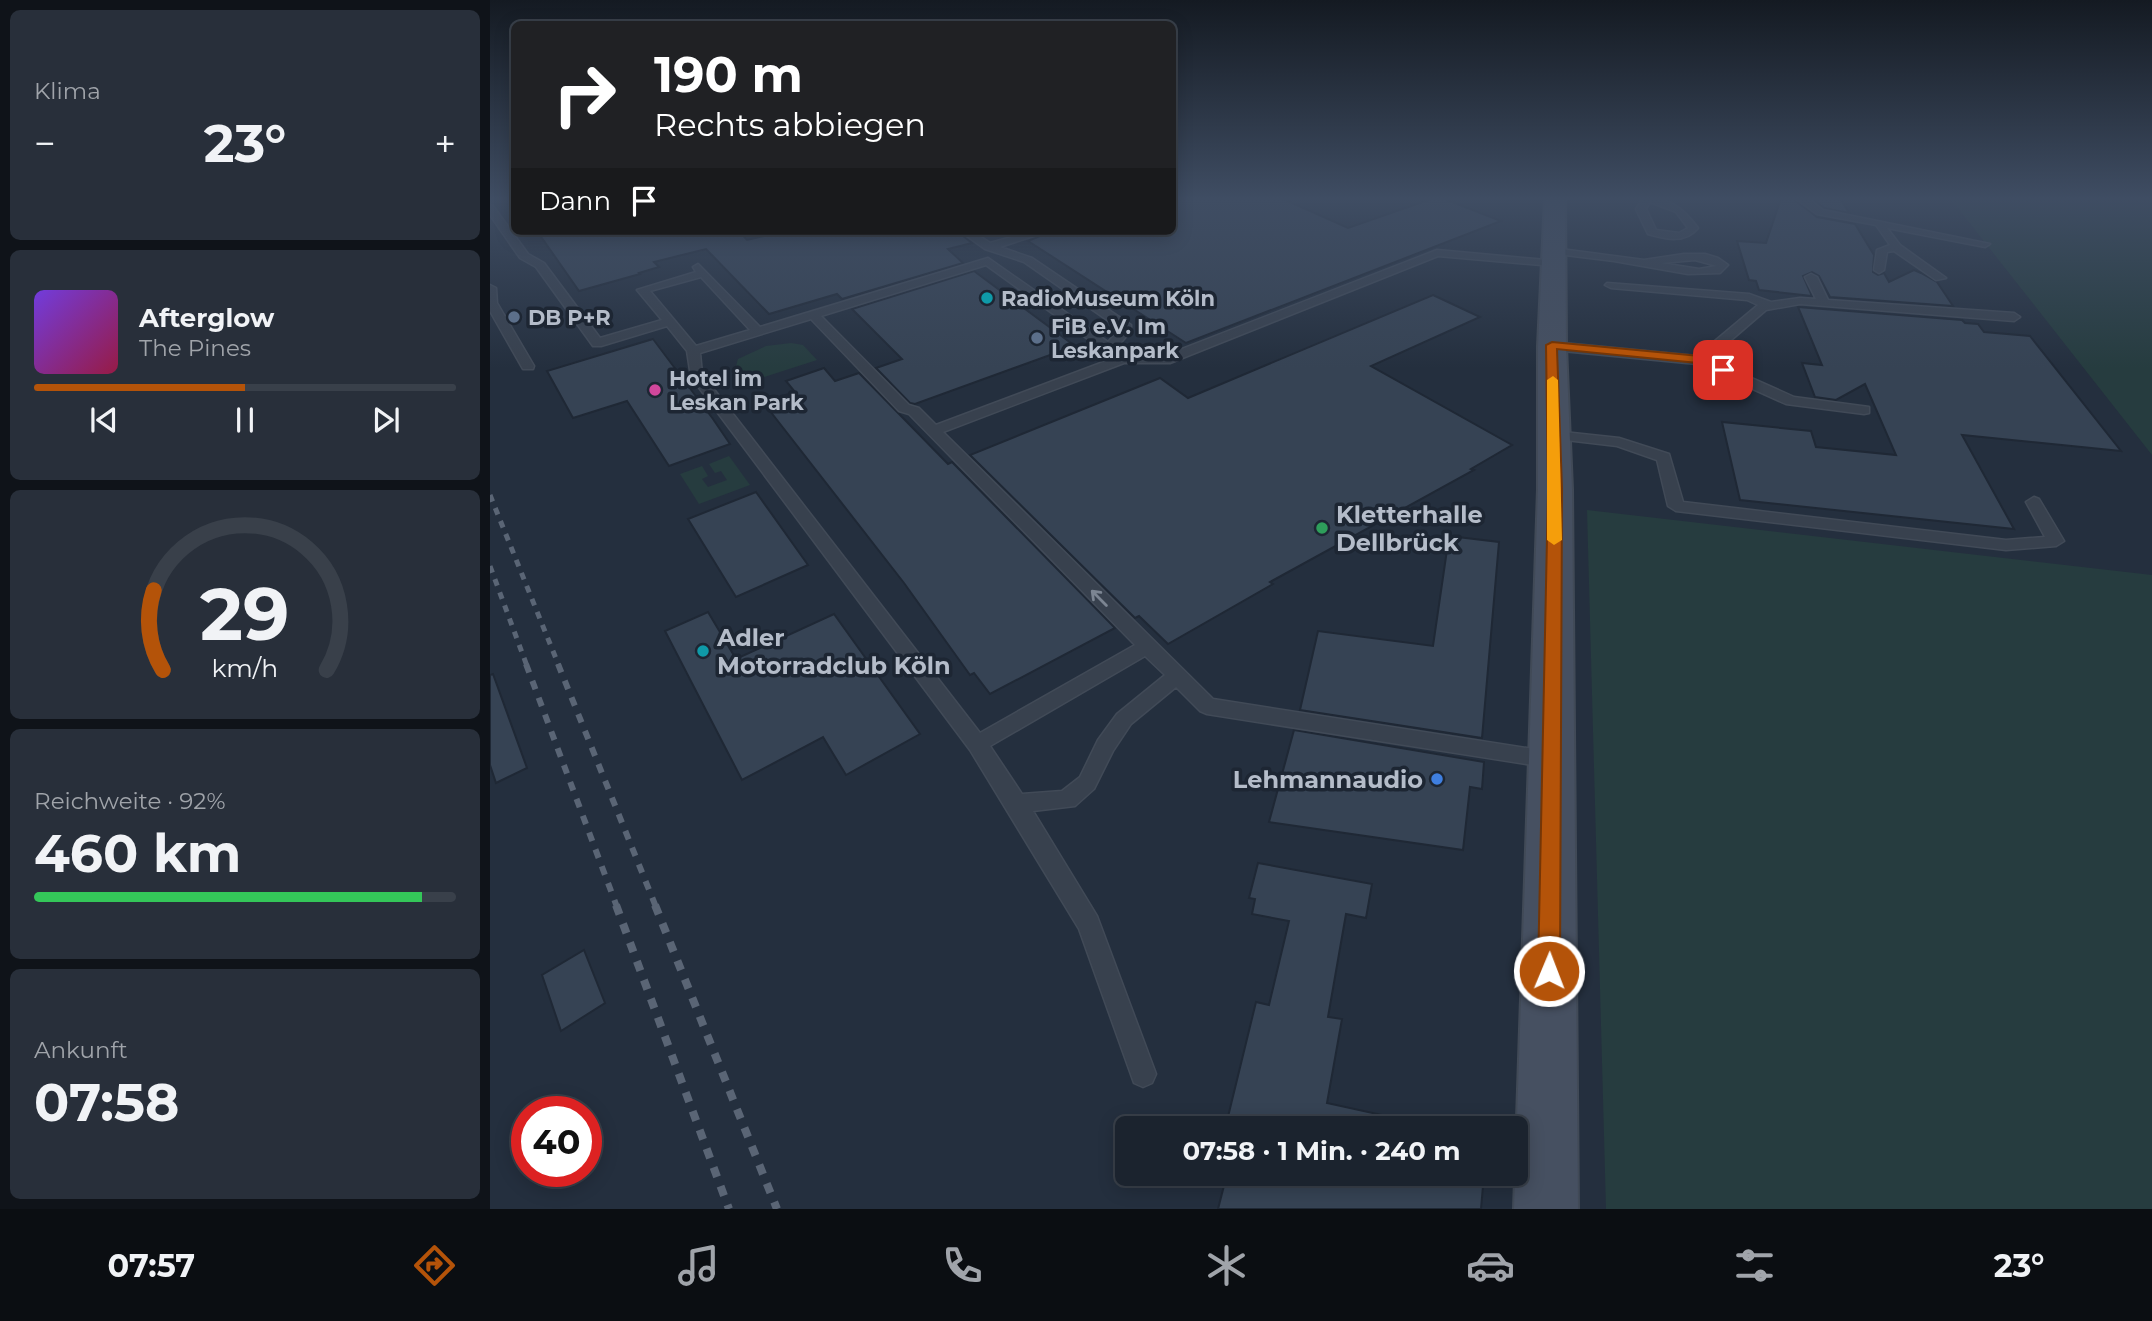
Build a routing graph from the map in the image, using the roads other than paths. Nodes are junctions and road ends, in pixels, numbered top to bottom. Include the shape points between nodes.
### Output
1 (523, 254) edge
2 (988, 254) edge
3 (1011, 254) edge
4 (1433, 254) edge
5 (1478, 254) edge
6 (1587, 254) edge
7 (1594, 254) edge
8 (1881, 254) edge
9 (1907, 254) edge
10 (1553, 257) junction
11 (988, 261) junction
12 (1643, 263) junction
13 (1879, 270) dead end
14 (1811, 277) dead end
15 (1940, 278) dead end
16 (1611, 285) dead end
17 (490, 288) edge
18 (1823, 302) junction
19 (1771, 306) junction
20 (813, 314) junction
21 (2014, 317) dead end
22 (669, 322) junction
23 (758, 331) junction
24 (1552, 345) junction
25 (1108, 349) junction
26 (692, 351) junction
27 (1123, 359) junction
28 (1700, 360) junction
29 (528, 366) dead end
30 (1864, 410) dead end
31 (934, 432) junction
32 (1554, 435) junction
33 (2034, 502) dead end
34 (1147, 646) junction
35 (1177, 676) junction
36 (977, 744) junction
37 (1552, 760) junction
38 (1016, 803) junction
39 (1143, 1074) dead end
40 (1546, 1209) edge

1 - 22 lane via 540,265 597,343
2 - 11 lane
3 - 25 lane via 1028,260 1127,328
4 - 27 lane via 1166,360
5 - 10 lane
6 - 10 lane
7 - 12 lane
8 - 13 lane
9 - 15 lane
10 - 24 street
11 - 20 lane
11 - 25 lane
12 - 12 lane via 1706,273 1723,265 1702,256
14 - 18 lane
16 - 19 lane via 1749,297
17 - 29 lane via 491,303
18 - 19 lane
18 - 21 lane
19 - 28 lane via 1762,307
20 - 23 lane
20 - 31 lane via 904,408 914,411
22 - 23 lane via 643,290 700,270
22 - 26 lane
23 - 26 lane
24 - 28 lane
24 - 32 street
25 - 27 lane
26 - 36 lane via 696,374
27 - 31 lane
28 - 30 lane via 1791,401
34 -> 31 lane
32 - 33 lane via 1619,442 1664,457 1676,506 2006,545 2056,541
32 - 37 street
34 - 35 lane
34 - 36 lane
35 - 37 lane via 1207,706
35 - 38 lane via 1125,719 1087,783 1067,800
36 - 38 lane
37 - 40 street
38 - 39 lane via 1088,924

